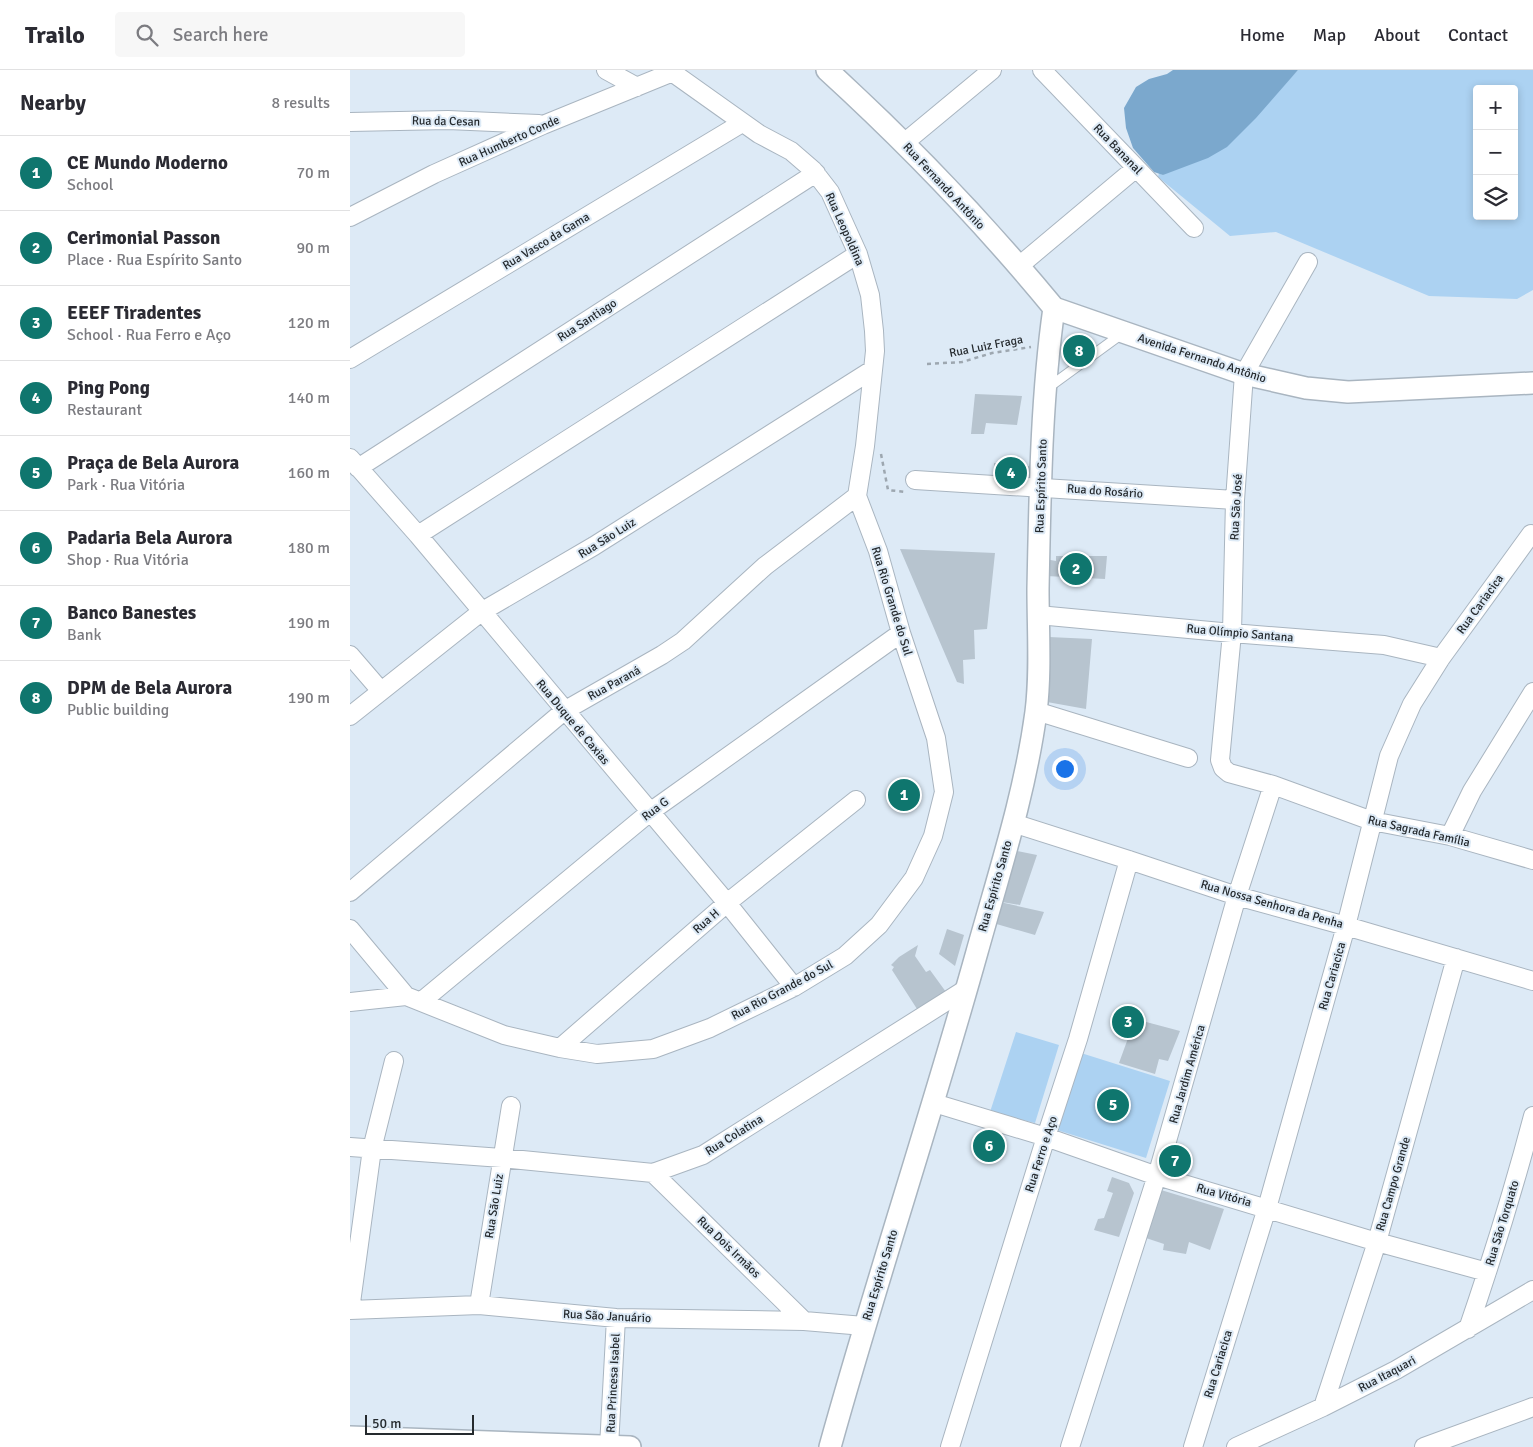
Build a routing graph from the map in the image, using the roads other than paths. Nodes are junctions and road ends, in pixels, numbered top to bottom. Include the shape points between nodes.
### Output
1 (606, 70) edge
2 (827, 70) edge
3 (992, 70) edge
4 (1042, 70) edge
5 (671, 71) edge
6 (637, 87) junction
7 (350, 122) edge
8 (742, 122) junction
9 (542, 125) junction
10 (904, 143) junction
11 (1136, 168) junction
12 (816, 173) junction
13 (350, 217) edge
14 (1194, 228) dead end
15 (858, 254) junction
16 (1308, 262) dead end
17 (1019, 266) junction
18 (1054, 308) junction
19 (1123, 333) junction
20 (350, 360) edge
21 (872, 370) junction
22 (1244, 374) junction
23 (1533, 384) edge
24 (1046, 389) junction
25 (354, 463) edge
26 (914, 487) road end
27 (1040, 487) junction
28 (858, 496) junction
29 (1235, 500) junction
30 (418, 535) junction
31 (1532, 535) edge
32 (481, 612) junction
33 (1038, 614) junction
34 (901, 633) junction
35 (1232, 633) junction
36 (350, 655) edge
37 (1441, 658) junction
38 (381, 691) junction
39 (1533, 692) edge
40 (564, 711) junction
41 (1036, 711) junction
42 (350, 716) edge
43 (1188, 758) dead end
44 (1223, 768) joint
45 (1273, 785) junction
46 (856, 800) dead end
47 (650, 812) junction
48 (1372, 821) junction
49 (1013, 823) junction
50 (1450, 836) junction
51 (1532, 857) edge
52 (1129, 860) junction
53 (350, 892) edge
54 (1237, 896) junction
55 (727, 903) junction
56 (1346, 926) junction
57 (350, 929) edge
58 (1456, 958) junction
59 (1533, 981) edge
60 (794, 987) junction
61 (966, 988) junction
62 (414, 999) junction
63 (350, 1002) edge
64 (560, 1048) junction
65 (394, 1061) dead end
66 (934, 1103) junction
67 (511, 1106) dead end
68 (1533, 1116) edge
69 (1046, 1137) junction
70 (350, 1147) edge
71 (372, 1149) junction
72 (502, 1158) junction
73 (653, 1173) junction
74 (1157, 1176) junction
75 (1267, 1208) junction
76 (1377, 1242) junction
77 (1488, 1272) junction
78 (1533, 1290) edge
79 (479, 1306) junction
80 (350, 1310) edge
81 (616, 1318) junction
82 (804, 1321) junction
83 (864, 1326) junction
84 (1468, 1329) junction
85 (1323, 1407) junction
86 (1533, 1407) edge
87 (350, 1437) edge
88 (616, 1446) edge
89 (830, 1447) edge
90 (950, 1447) edge
91 (1070, 1447) edge
92 (1193, 1447) edge
93 (1236, 1447) edge
94 (1424, 1447) edge

1 - 6 street
2 - 10 street, Rua Fernando Antônio
3 - 10 street
4 - 11 street, Rua Bananal
5 - 6 street, Rua Humberto Conde
5 - 8 street, Rua Leopoldina
6 - 9 street, Rua Humberto Conde
7 - 9 street, Rua da Cesan via 448,120
8 - 12 street, Rua Leopoldina via 790,151
8 - 20 street, Rua Vasco da Gama
9 - 13 street, Rua Humberto Conde
10 - 17 street, Rua Fernando Antônio
11 - 14 street, Rua Bananal
11 - 17 street
12 - 15 street, Rua Leopoldina via 830,192
12 - 25 street, Rua Santiago
15 - 21 street, Rua Leopoldina via 872,312 875,351
15 - 30 street
16 - 22 street, Rua São José
17 - 18 street, Rua Fernando Antônio
18 - 19 street, Avenida Fernando Antônio
18 - 24 street, Rua Espírito Santo
19 - 22 street, Avenida Fernando Antônio
19 - 24 lane
21 - 28 street, Rua Leopoldina
21 - 32 street, Rua São Luiz via 594,546
22 - 23 street, Avenida Fernando Antônio via 1306,388 1348,392
22 - 29 street, Rua São José
24 - 27 street, Rua Espírito Santo
25 - 30 street, Rua Duque de Caxias
26 - 27 street, Rua do Rosário
27 - 29 street, Rua do Rosário
27 - 33 street, Rua Espírito Santo
28 - 34 street, Rua Rio Grande do Sul via 878,551
28 - 40 street, Rua Paraná via 765,566 683,641
29 - 35 street, Rua São José
30 - 32 street, Rua Duque de Caxias
31 - 37 street, Rua Cariacica
32 - 38 street, Rua São Luiz
32 - 40 street, Rua Duque de Caxias
33 - 35 street, Rua Olímpio Santana
33 - 41 street, Rua Espírito Santo
34 - 47 street, Rua G
34 - 60 street, Rua Rio Grande do Sul via 936,738 944,792 933,836 914,878 879,925 845,956
35 - 37 street, Rua Olímpio Santana via 1384,645
35 - 44 street, Rua São José via 1220,760
36 - 38 street
37 - 48 street, Rua Cariacica via 1412,704 1390,756
38 - 42 street, Rua São Luiz
39 - 50 street via 1472,791
40 - 47 street, Rua Duque de Caxias
40 - 53 street, Rua Paraná
41 - 43 street
41 - 49 street, Rua Espírito Santo
44 - 45 street, Rua Sagrada Família via 1229,773
45 - 48 street, Rua Sagrada Família
45 - 54 street, Rua Jardim América
46 - 55 street, Rua H
47 - 55 street, Rua Duque de Caxias
47 - 62 street, Rua G
48 - 50 street, Rua Sagrada Família
48 - 56 street, Rua Cariacica
49 - 52 street, Rua Nossa Senhora da Penha
49 - 61 street, Rua Espírito Santo
50 - 51 street, Rua Sagrada Família
52 - 54 street, Rua Nossa Senhora da Penha
52 - 69 street, Rua Ferro e Aço via 1078,1039
54 - 56 street, Rua Nossa Senhora da Penha
54 - 74 street, Rua Jardim América
55 - 60 street, Rua Duque de Caxias
55 - 64 street, Rua H
56 - 58 street, Rua Nossa Senhora da Penha
56 - 75 street, Rua Cariacica
57 - 62 street
58 - 59 street, Rua Nossa Senhora da Penha
58 - 76 street, Rua Campo Grande
60 - 64 street, Rua Rio Grande do Sul via 710,1028 653,1049 596,1054
61 - 66 street, Rua Espírito Santo
61 - 73 street, Rua Colatina via 703,1155
62 - 63 street, Rua Rio Grande do Sul
62 - 64 street, Rua Rio Grande do Sul via 504,1035
65 - 71 street
66 - 69 street, Rua Vitória
66 - 83 street, Rua Espírito Santo
67 - 72 street, Rua São Luiz
68 - 77 street, Rua São Torquato
69 - 74 street, Rua Vitória
69 - 90 street, Rua Ferro e Aço
70 - 71 street, Rua Colatina
71 - 72 street, Rua Colatina
71 - 80 street
72 - 73 street, Rua Colatina
72 - 79 street, Rua São Luiz
73 - 82 street, Rua Dois Irmãos
74 - 75 street, Rua Vitória
74 - 91 street, Rua Jardim América
75 - 76 street, Rua Vitória
75 - 92 street, Rua Cariacica
76 - 77 street, Rua Vitória
76 - 85 street, Rua Campo Grande
77 - 84 street, Rua São Torquato
78 - 84 street, Rua Itaquari
79 - 80 street, Rua São Januário
79 - 81 street, Rua São Januário
81 - 82 street, Rua São Januário
81 - 88 street, Rua Princesa Isabel
82 - 83 street, Rua São Januário
83 - 89 street, Rua Espírito Santo
84 - 85 street, Rua Itaquari
85 - 93 street, Rua Itaquari
86 - 94 street
87 - 88 street

